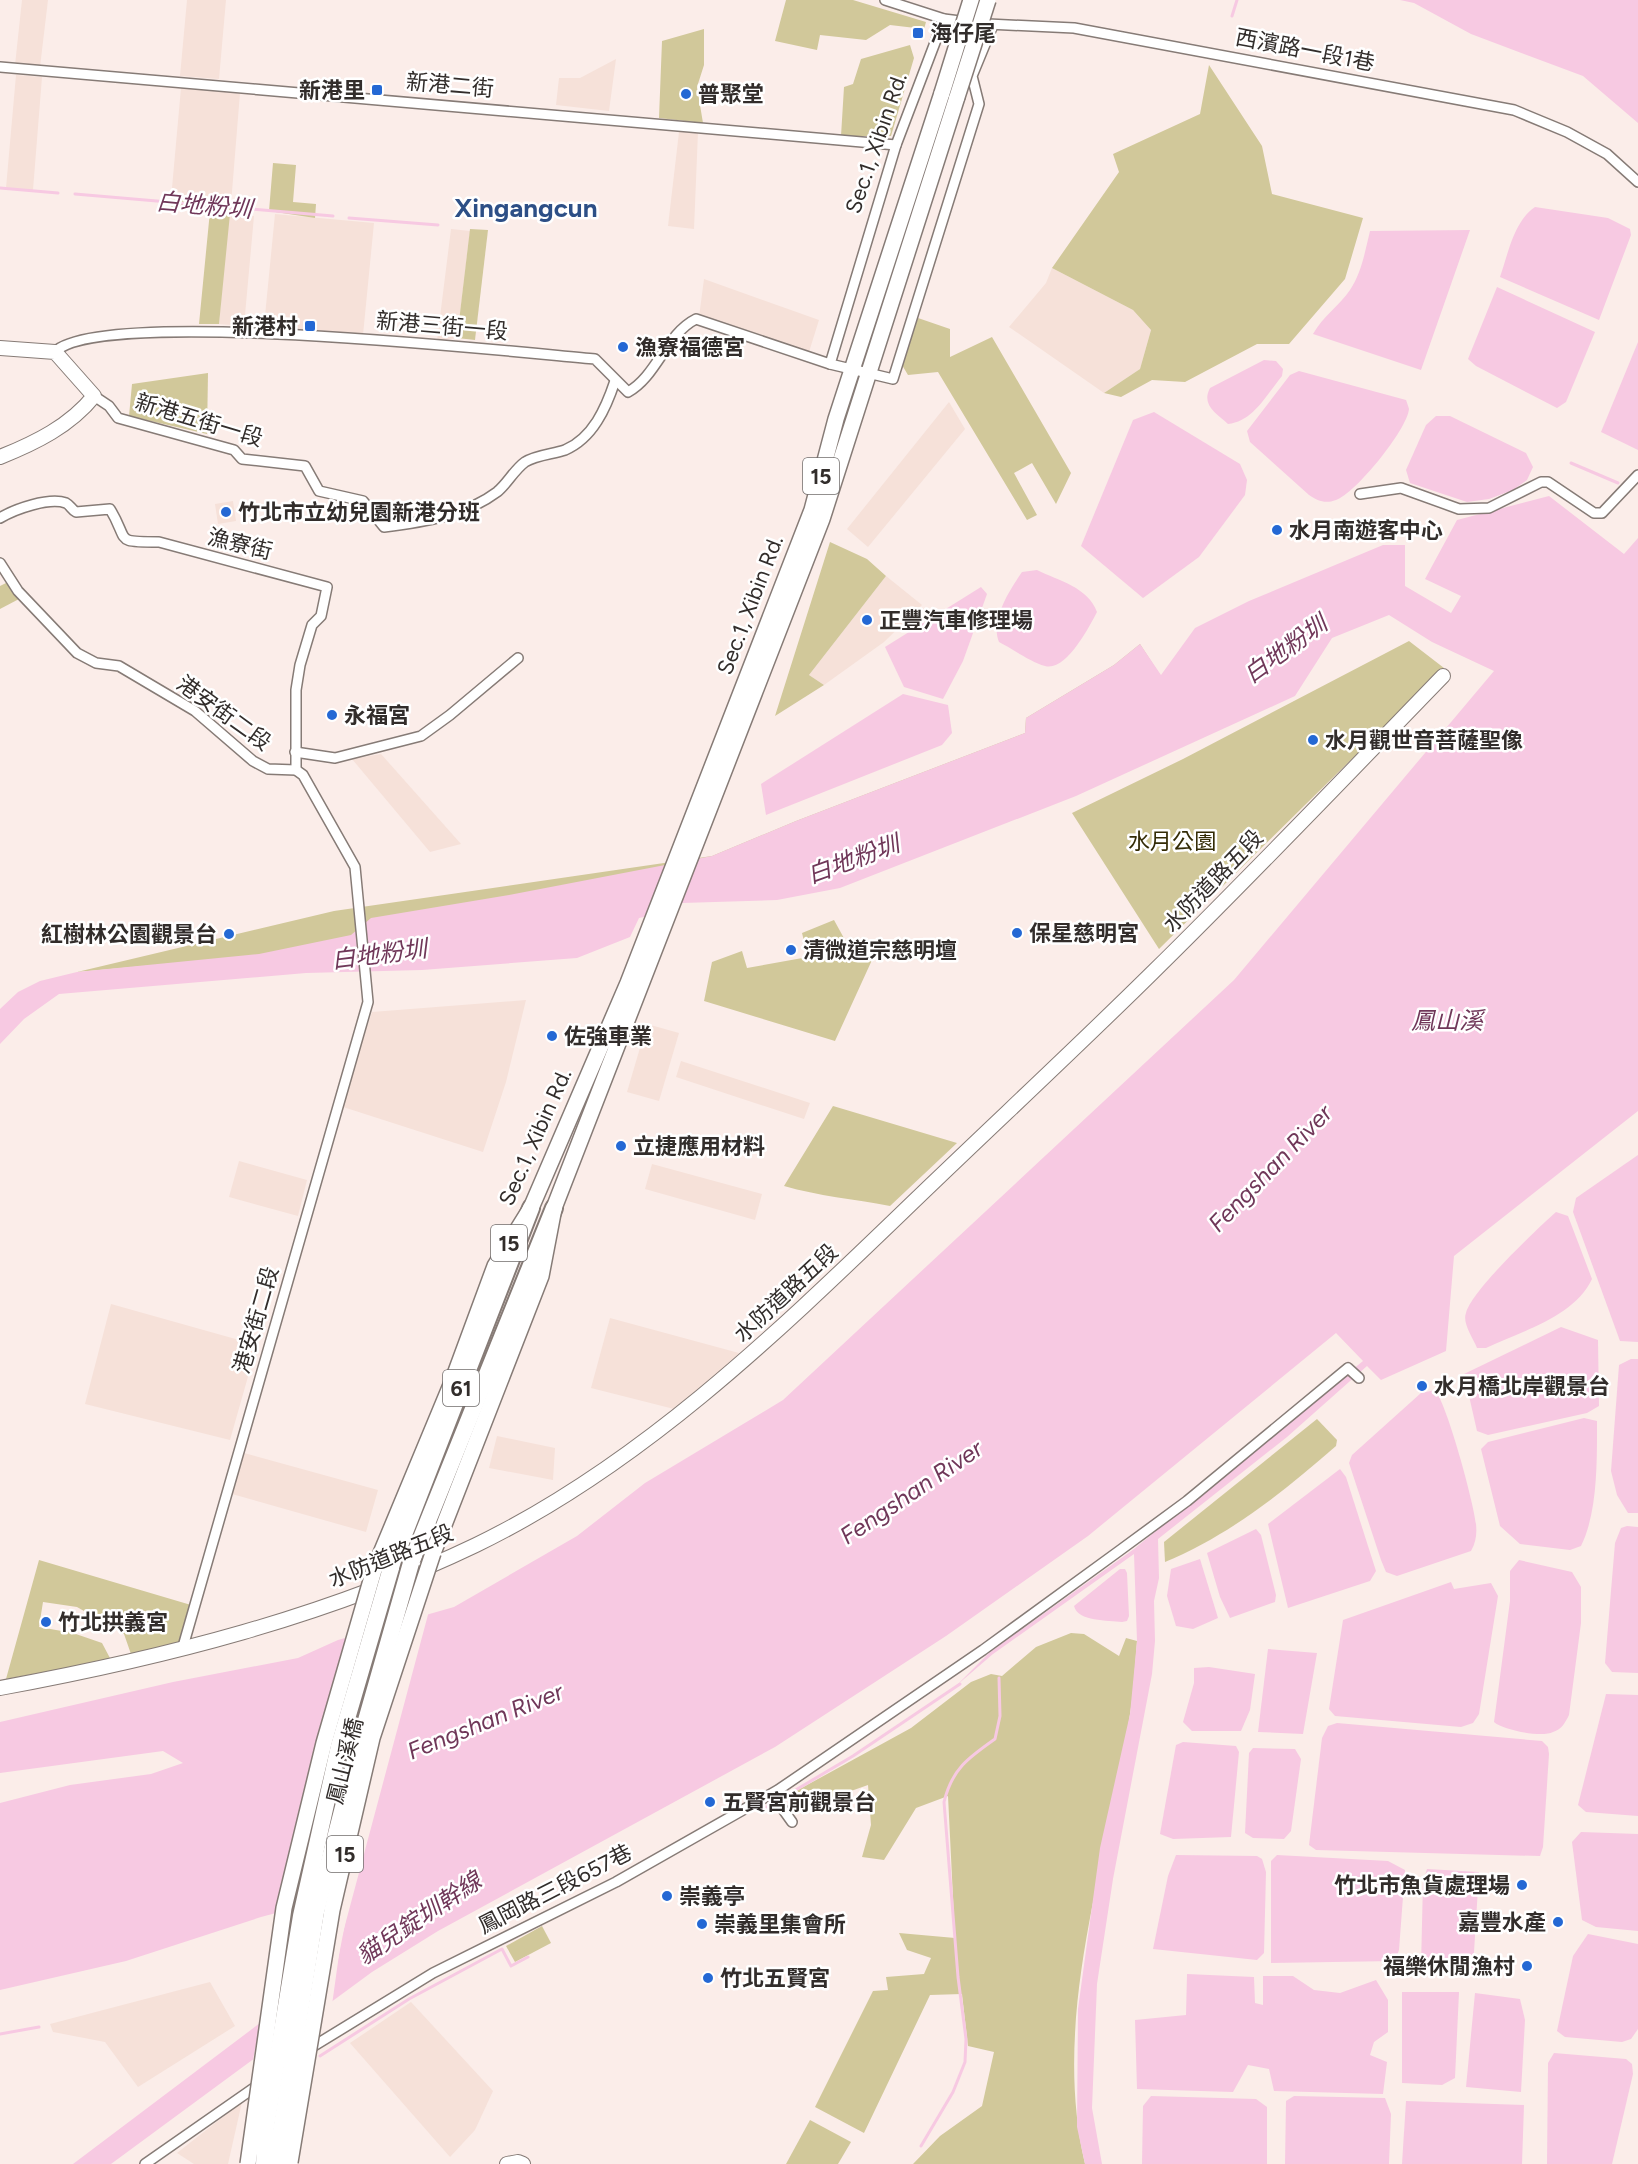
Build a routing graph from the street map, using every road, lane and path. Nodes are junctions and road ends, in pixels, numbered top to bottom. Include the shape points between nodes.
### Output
1 (885, 0) edge
2 (971, 0) edge
3 (988, 0) edge
4 (944, 19) junction
5 (993, 25) junction
6 (0, 67) edge
7 (896, 145) junction
8 (1638, 182) edge
9 (0, 348) edge
10 (55, 352) junction
11 (830, 364) junction
12 (860, 371) junction
13 (615, 381) junction
14 (94, 396) junction
15 (0, 457) edge
16 (1638, 475) edge
17 (1360, 494) dead end
18 (0, 518) edge
19 (0, 563) edge
20 (518, 658) dead end
21 (1443, 676) dead end
22 (294, 752) junction
23 (296, 770) junction
24 (658, 920) junction
25 (531, 1208) junction
26 (554, 1208) junction
27 (1359, 1378) dead end
28 (433, 1553) joint
29 (374, 1570) joint
30 (182, 1650) junction
31 (0, 1688) edge
32 (772, 1794) junction
33 (792, 1822) dead end
34 (277, 2163) edge
35 (145, 2164) edge
36 (248, 2164) edge
37 (507, 2164) edge
38 (523, 2164) edge

1 - 4 street, 西濱路一段1巷
2 - 12 main road, Sec.1, Xibin Rd. / 15, bridge
3 - 12 main road, Sec.1, Xibin Rd. / 15, bridge
4 - 5 street, 西濱路一段1巷
4 - 7 street, Sec.1, Xibin Rd.
5 - 8 street, 西濱路一段1巷 via 1074,28 1514,110 1607,154
5 - 12 street via 972,76 980,104 892,379
6 - 7 street, 新港二街
7 - 11 street, Sec.1, Xibin Rd.
9 - 10 street
10 - 13 street, 新港三街一段 via 60,346 87,337 165,331 255,333 595,359
10 - 14 street
11 - 12 street
11 - 13 street via 696,319 686,324 637,387 628,392
12 - 24 main road, Sec.1, Xibin Rd. / 15 via 812,510 677,852
12 - 24 main road, Sec.1, Xibin Rd. / 15 via 822,519 698,836
13 - 14 street, 新港五街一段 via 596,423 567,449 526,462 498,491 476,505 428,522 384,527 363,501 319,491 305,466 242,459 234,450 118,418
14 - 15 street via 68,422
16 - 17 street via 1602,513 1594,513 1548,482 1489,508 1459,509 1401,488
18 - 22 street, 漁寮街 via 24,505 59,502 76,512 110,509 120,534 134,543 159,542 327,587 321,616 312,625 300,665
19 - 23 street, 港安街二段 via 18,591 77,653 96,663 119,666 195,711 253,761 268,769
20 - 22 street via 421,736 335,758
21 - 30 street, 水防道路五段 via 1150,975 908,1207 749,1357 613,1463 476,1545 350,1597
22 - 23 street, 漁寮街
23 - 30 street, 港安街二段 via 303,775 355,867 368,1002
24 - 25 main road, Sec.1, Xibin Rd. / 15
24 - 26 main road, Sec.1, Xibin Rd. / 15 via 650,962
25 - 29 main road, Sec.1, Xibin Rd. / 15 via 495,1266 451,1385
25 - 34 highway, 鳳山溪橋 / 61, bridge via 392,1568 339,1746 301,1916 266,2127
26 - 28 main road, Sec.1, Xibin Rd. / 15 via 541,1276
26 - 34 highway, 鳳山溪橋 / 61, bridge via 411,1563 316,1912
27 - 32 street, 鳳岡路三段657巷 via 1348,1368 1182,1505 983,1650
28 - 34 main road, 鳳山溪橋 / 15, bridge via 372,1738
29 - 36 main road, 鳳山溪橋 / 15, bridge via 324,1743 284,1908
30 - 31 street, 水防道路五段
32 - 33 street
32 - 35 street, 鳳岡路三段657巷 via 616,1882 423,1979 317,2043
37 - 38 street

